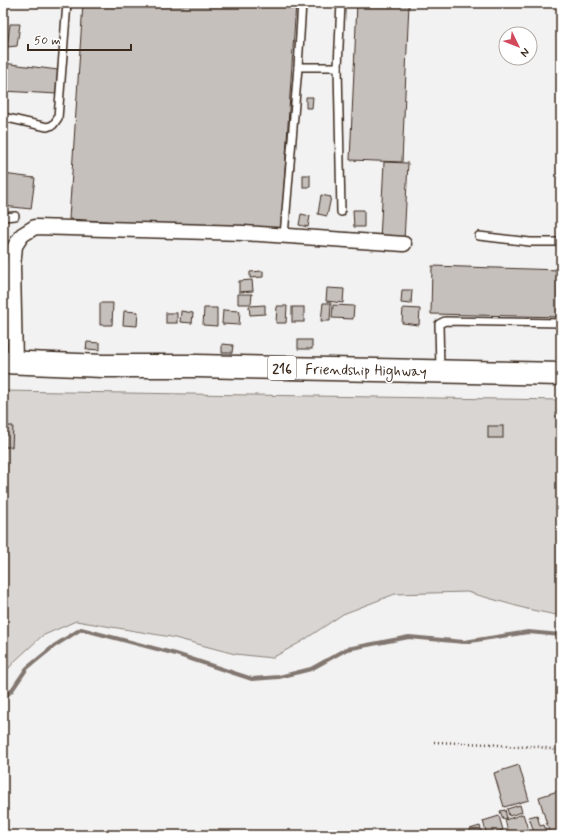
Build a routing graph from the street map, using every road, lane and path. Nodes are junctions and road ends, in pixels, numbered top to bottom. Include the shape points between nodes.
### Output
1 (67, 3) edge
2 (302, 3) edge
3 (341, 3) edge
4 (298, 67) junction
5 (338, 67) junction
6 (3, 117) edge
7 (341, 212) dead end
8 (15, 216) dead end
9 (3, 217) edge
10 (284, 236) junction
11 (479, 236) dead end
12 (561, 242) edge
13 (404, 244) dead end
14 (561, 323) edge
15 (9, 362) edge
16 (440, 372) junction
17 (561, 374) edge
18 (434, 742) dead end
19 (561, 751) edge

1 - 6 lane via 58,118 53,125 47,127
2 - 4 lane
3 - 5 lane
4 - 5 lane
4 - 10 lane
5 - 7 lane
8 - 9 lane
10 - 13 street
10 - 15 street via 35,227 22,235 15,246
11 - 12 lane via 530,242
14 - 16 lane via 445,321 439,324
15 - 16 main road, Friendship Highway / 216
16 - 17 main road, Friendship Highway / 216
18 - 19 path via 535,746

